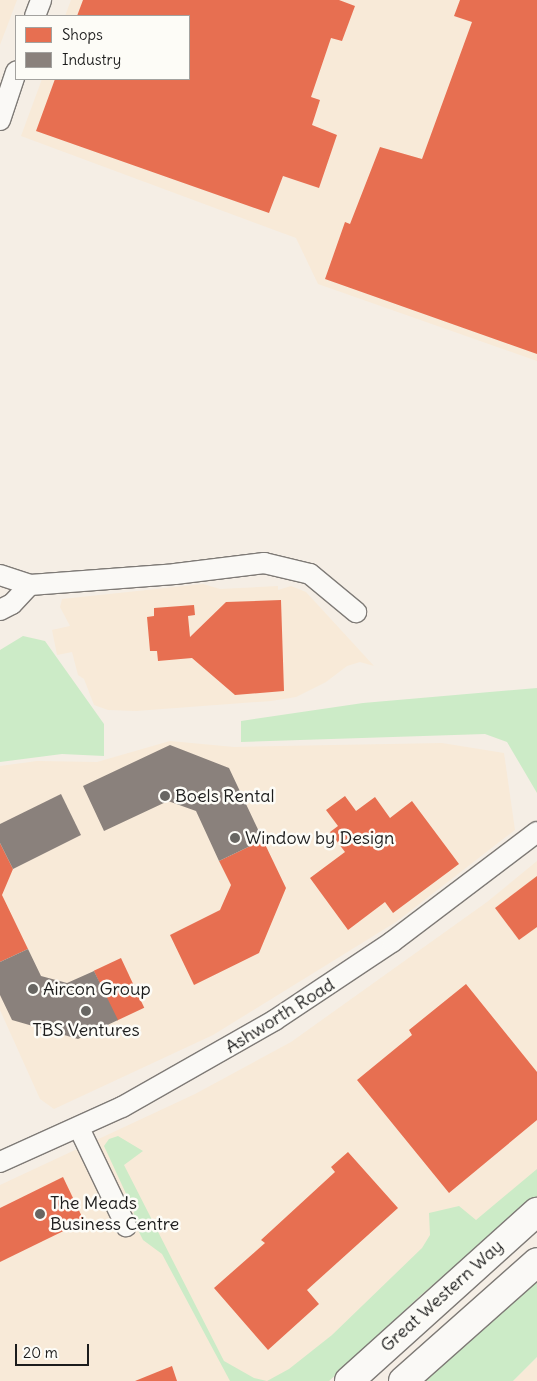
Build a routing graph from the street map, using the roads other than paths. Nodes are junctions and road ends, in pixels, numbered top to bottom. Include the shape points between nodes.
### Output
1 (41, 0) edge
2 (35, 15) edge
3 (15, 75) edge
4 (0, 120) edge
5 (0, 575) edge
6 (30, 585) junction
7 (0, 610) edge
8 (356, 612) dead end
9 (537, 832) edge
10 (79, 1128) junction
11 (0, 1162) edge
12 (537, 1212) edge
13 (126, 1226) dead end
14 (537, 1262) edge
15 (349, 1381) edge
16 (403, 1381) edge

1 - 2 street
3 - 4 street
5 - 6 street
6 - 7 street via 12,604
6 - 8 street via 175,574 264,563 310,574
9 - 10 street, Ashworth Road via 392,942 328,986 199,1064
10 - 11 street, Ashworth Road
10 - 13 street
12 - 15 main road, Great Western Way
14 - 16 main road, Great Western Way

